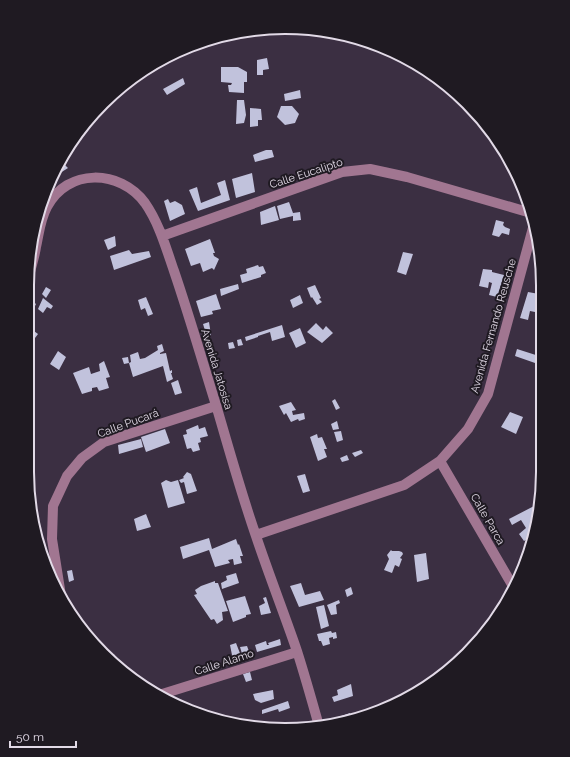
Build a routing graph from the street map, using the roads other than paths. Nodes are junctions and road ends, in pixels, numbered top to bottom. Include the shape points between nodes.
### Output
1 (525, 211) edge
2 (45, 212) edge
3 (162, 236) junction
4 (531, 236) edge
5 (216, 406) junction
6 (440, 461) junction
7 (256, 534) junction
8 (56, 574) edge
9 (510, 582) edge
10 (297, 652) junction
11 (166, 693) edge
12 (318, 721) edge

1 - 3 street, Calle Eucalipto via 370,169 342,172
2 - 3 street, Avenida Jatosisa via 54,197 72,183 92,177 117,180 139,195
3 - 5 street, Avenida Jatosisa
4 - 6 street, Avenida Fernando Reusche via 488,394 468,429
5 - 7 street, Avenida Jatosisa
5 - 8 street, Calle Pucará via 104,442 82,458 67,476 53,506 52,539
6 - 7 street, Avenida Fernando Reusche via 404,485
6 - 9 street, Calle Parca
7 - 10 street, Avenida Jatosisa
10 - 11 street, Calle Alamo
10 - 12 street, Avenida Jatosisa

